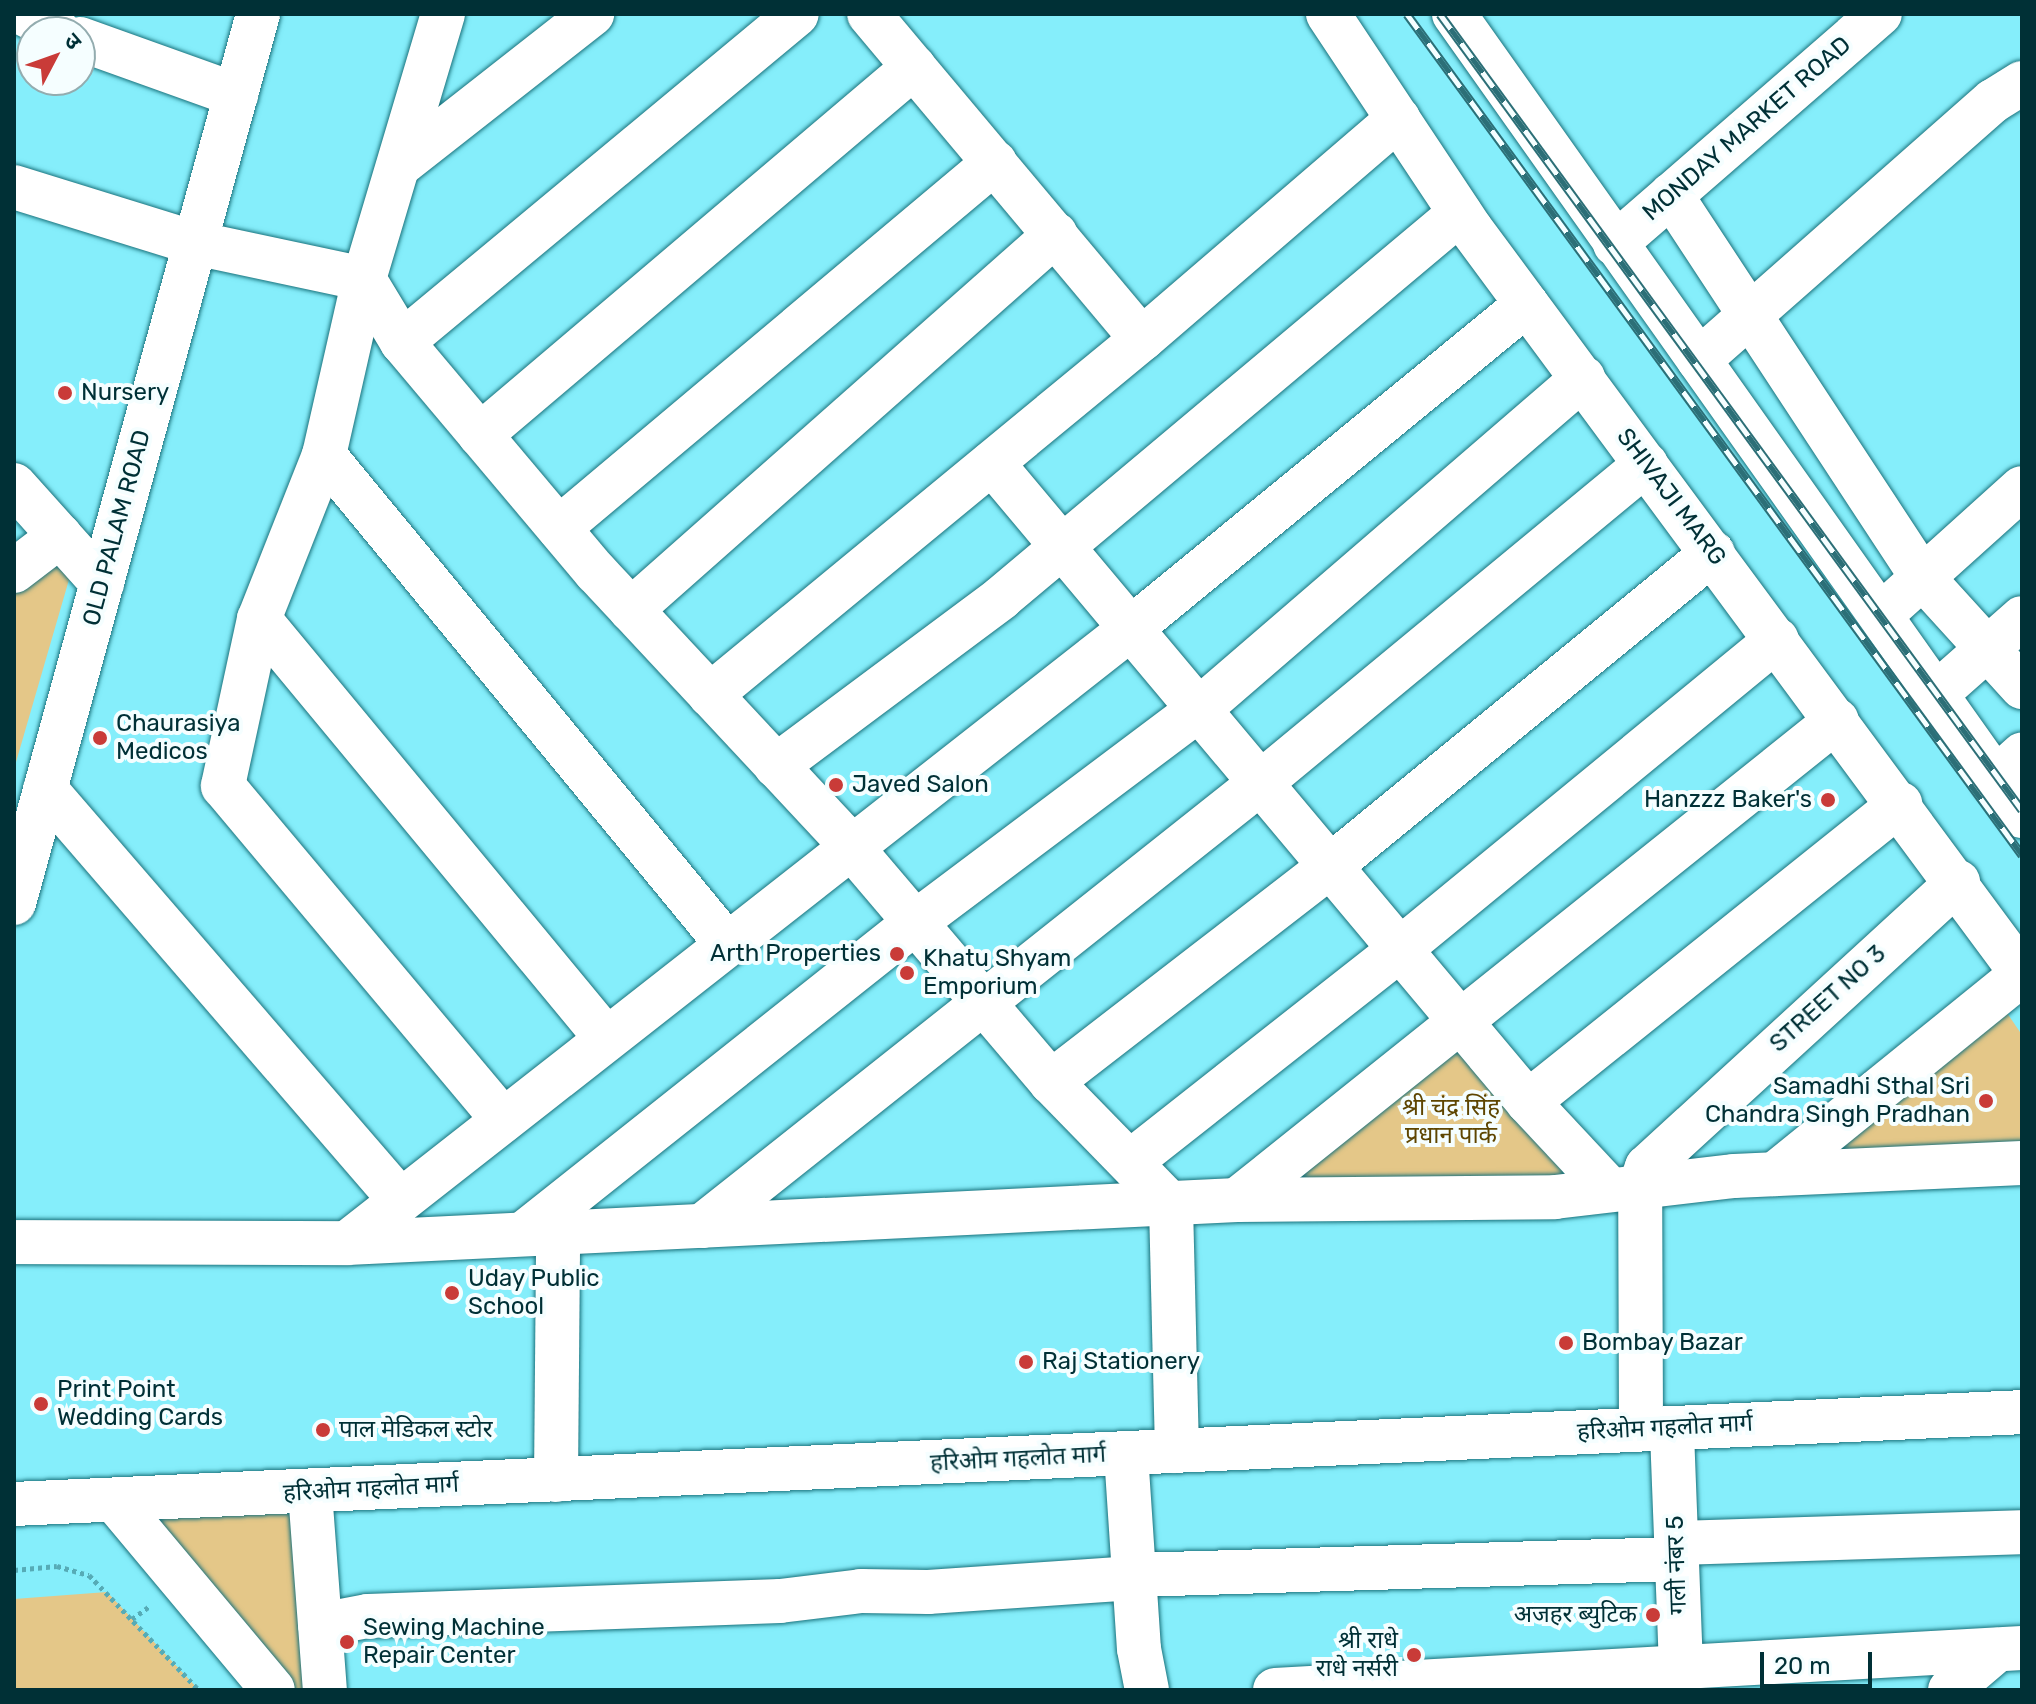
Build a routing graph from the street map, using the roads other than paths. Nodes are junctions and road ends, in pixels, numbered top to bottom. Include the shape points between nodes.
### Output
1 (258, 14) edge
2 (443, 14) edge
3 (592, 14) edge
4 (797, 14) edge
5 (869, 14) edge
6 (1328, 14) edge
7 (1454, 14) edge
8 (1880, 14) edge
9 (96, 45) edge
10 (914, 67) junction
11 (2022, 83) edge
12 (236, 95) junction
13 (1398, 119) junction
14 (995, 162) junction
15 (401, 164) junction
16 (14, 187) edge
17 (1671, 195) junction
18 (1460, 213) junction
19 (1056, 234) junction
20 (195, 243) junction
21 (1615, 244) junction
22 (364, 279) junction
23 (1527, 304) junction
24 (1753, 314) junction
25 (1142, 339) junction
26 (402, 342) junction
27 (1699, 360) junction
28 (1583, 378) junction
29 (480, 435) junction
30 (324, 455) junction
31 (992, 463) junction
32 (1646, 464) junction
33 (14, 485) edge
34 (2022, 488) edge
35 (559, 528) junction
36 (60, 536) junction
37 (1060, 546) junction
38 (1713, 553) junction
39 (14, 571) edge
40 (1922, 577) junction
41 (102, 583) junction
42 (631, 610) junction
43 (1882, 614) junction
44 (2022, 618) edge
45 (259, 619) junction
46 (1129, 630) junction
47 (1777, 639) junction
48 (1988, 648) junction
49 (2022, 687) edge
50 (710, 695) junction
51 (1935, 695) junction
52 (1197, 711) junction
53 (1837, 720) junction
54 (776, 766) junction
55 (2008, 767) edge
56 (1259, 784) junction
57 (45, 789) junction
58 (1900, 804) junction
59 (2022, 816) edge
60 (849, 846) junction
61 (1329, 867) junction
62 (1958, 882) junction
63 (14, 903) edge
64 (917, 921) junction
65 (726, 943) junction
66 (1399, 950) junction
67 (2022, 974) edge
68 (982, 999) junction
69 (1459, 1022) junction
70 (606, 1038) junction
71 (1051, 1082) junction
72 (1528, 1102) junction
73 (503, 1120) junction
74 (1130, 1162) junction
75 (2022, 1163) edge
76 (1775, 1174) junction
77 (1625, 1189) junction
78 (1237, 1200) junction
79 (401, 1201) junction
80 (1171, 1205) junction
81 (702, 1226) junction
82 (540, 1234) junction
83 (14, 1242) edge
84 (347, 1243) junction
85 (2022, 1412) edge
86 (1656, 1429) junction
87 (1177, 1451) junction
88 (1126, 1454) junction
89 (556, 1480) junction
90 (310, 1492) junction
91 (115, 1501) junction
92 (14, 1504) edge
93 (2022, 1532) edge
94 (1676, 1551) junction
95 (1134, 1576) junction
96 (320, 1625) junction
97 (2009, 1649) edge
98 (1842, 1659) junction
99 (1667, 1679) edge
100 (1484, 1684) edge
101 (273, 1690) edge
102 (325, 1690) edge
103 (1147, 1690) edge
104 (1275, 1690) edge
105 (1804, 1690) edge
106 (1950, 1690) edge

1 - 12 street, OLD PALAM ROAD
2 - 15 street
3 - 15 street
4 - 26 street
5 - 10 street
6 - 13 street, SHIVAJI MARG
7 - 21 street
8 - 17 street, MONDAY MARKET ROAD
9 - 12 street
10 - 14 street
10 - 29 street
11 - 24 street via 1993,101
12 - 20 street, OLD PALAM ROAD
13 - 18 street, SHIVAJI MARG
13 - 25 street
14 - 19 street
14 - 35 street
15 - 22 street
16 - 20 street
17 - 21 street, MONDAY MARKET ROAD
17 - 24 street
18 - 23 street, SHIVAJI MARG
18 - 37 street
19 - 25 street
19 - 42 street
20 - 22 street
20 - 41 street, OLD PALAM ROAD
21 - 27 street
22 - 26 street
22 - 30 street
23 - 28 street, SHIVAJI MARG
23 - 46 street
24 - 27 street
24 - 40 street
25 - 31 street
26 - 29 street
27 - 43 street
28 - 32 street, SHIVAJI MARG
28 - 52 street
29 - 35 street
30 - 45 street
30 - 65 street
31 - 37 street
31 - 50 street
32 - 38 street, SHIVAJI MARG
32 - 56 street
33 - 36 street
34 - 40 street
35 - 42 street
36 - 39 street
36 - 41 street
37 - 46 street
37 - 54 street via 1001,598
38 - 47 street, SHIVAJI MARG
38 - 61 street
40 - 43 street
40 - 48 street
41 - 57 street, OLD PALAM ROAD
42 - 50 street
43 - 51 street
44 - 48 street
45 - 70 street
45 - 73 street via 223,786
46 - 52 street
46 - 60 street
47 - 53 street, SHIVAJI MARG
47 - 66 street
48 - 49 street
48 - 51 street
50 - 54 street
51 - 55 street
52 - 56 street
52 - 64 street
53 - 58 street, SHIVAJI MARG
53 - 69 street
54 - 60 street
55 - 59 street
56 - 61 street
56 - 68 street
57 - 63 street, OLD PALAM ROAD
57 - 79 street
58 - 62 street, SHIVAJI MARG
58 - 72 street
60 - 64 street
60 - 65 street
61 - 66 street
61 - 71 street
62 - 67 street, SHIVAJI MARG
62 - 77 street, STREET NO 3
64 - 68 street
64 - 82 street
65 - 70 street
66 - 69 street
66 - 74 street
67 - 76 street
68 - 71 street
68 - 81 street
69 - 72 street
69 - 78 street
70 - 73 street
71 - 74 street
72 - 77 street
73 - 79 street
74 - 80 street
75 - 76 street
76 - 77 street
77 - 78 street via 1555,1197
77 - 86 street
78 - 80 street
79 - 84 street
80 - 81 street
80 - 87 street
81 - 82 street
82 - 84 street
82 - 89 street
83 - 84 street
85 - 86 street, हरिओम गहलोत मार्ग
86 - 87 street, हरिओम गहलोत मार्ग
86 - 94 street, गली नंबर 5
87 - 88 street, हरिओम गहलोत मार्ग
88 - 89 street, हरिओम गहलोत मार्ग
88 - 95 street
89 - 90 street, हरिओम गहलोत मार्ग
90 - 91 street, हरिओम गहलोत मार्ग
90 - 96 street
91 - 92 street, हरिओम गहलोत मार्ग
91 - 101 street
93 - 94 street
94 - 95 street
94 - 99 street, गली नंबर 5
95 - 96 street via 928,1592 861,1591 780,1601 368,1616
95 - 103 street
96 - 102 street
97 - 98 street
97 - 106 street
98 - 99 street
98 - 105 street
99 - 100 street
100 - 104 street

